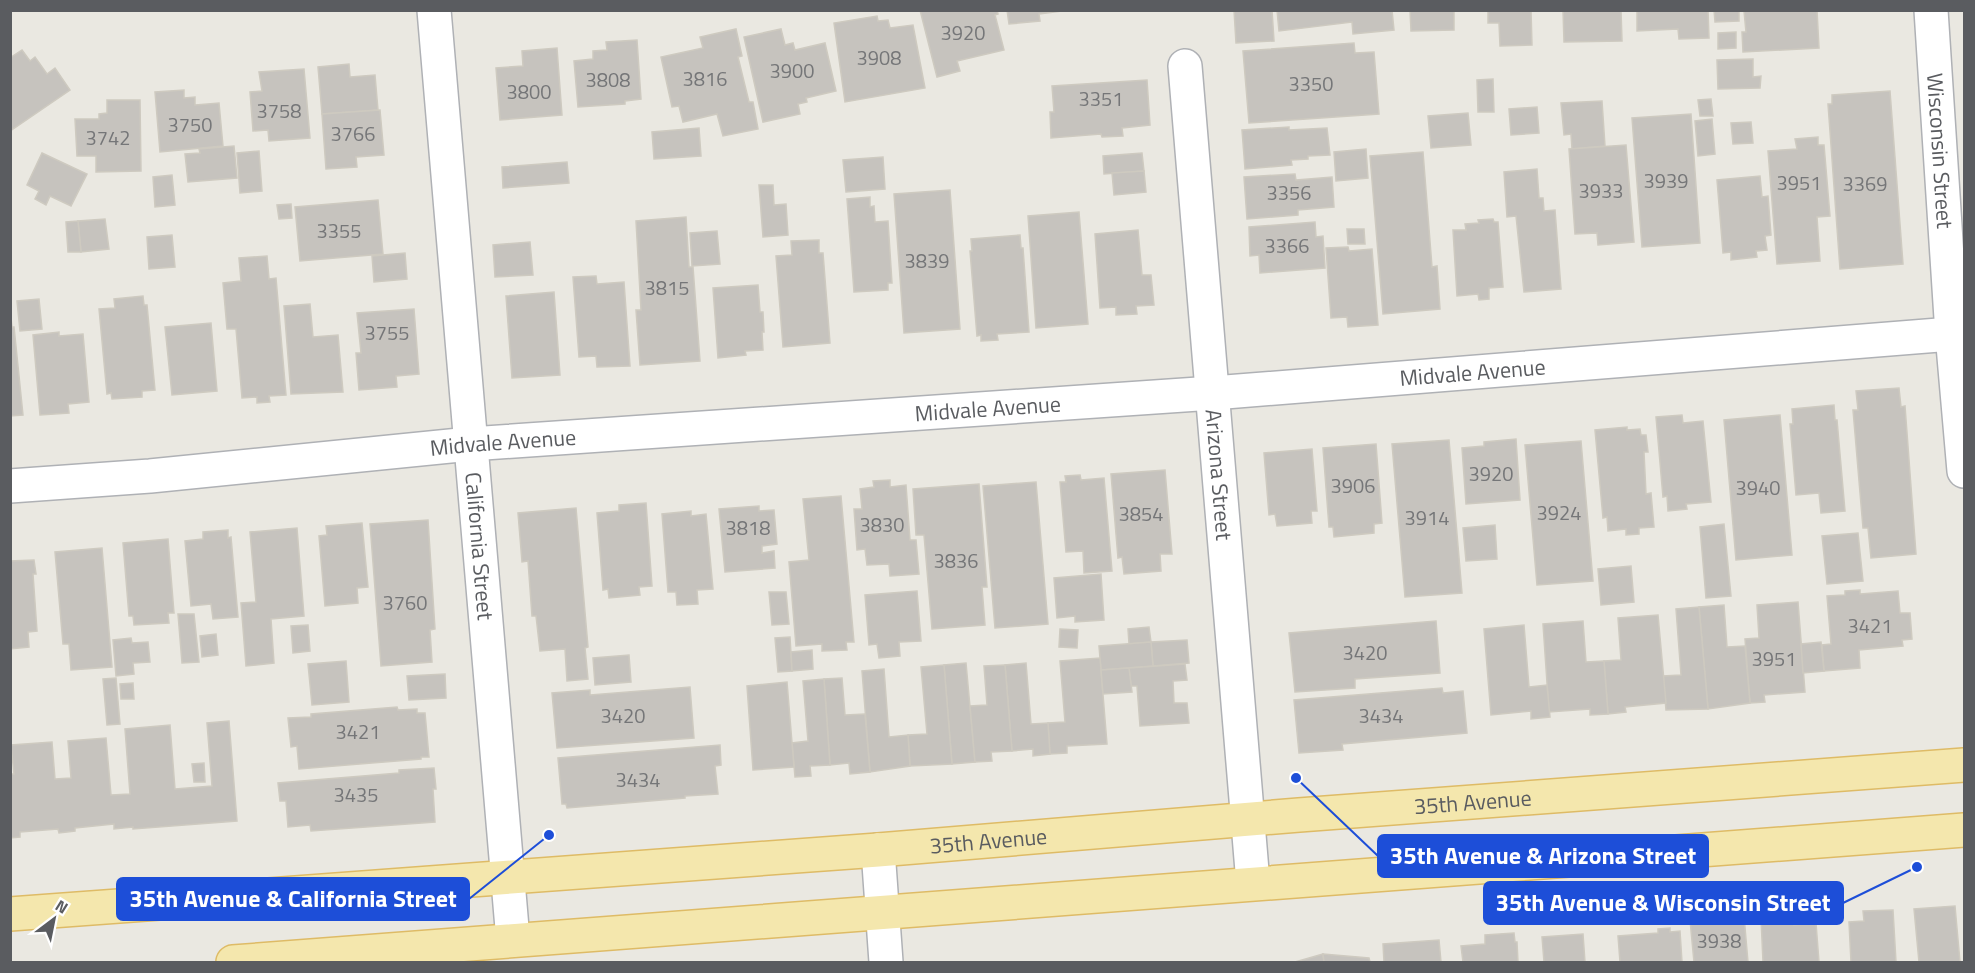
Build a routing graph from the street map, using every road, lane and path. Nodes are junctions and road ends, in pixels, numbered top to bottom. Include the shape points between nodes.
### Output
1 (434, 10) edge
2 (1931, 10) edge
3 (1185, 66) dead end
4 (1958, 334) edge
5 (1214, 393) junction
6 (470, 444) junction
7 (1965, 471) edge
8 (10, 486) edge
9 (1965, 765) edge
10 (1247, 819) junction
11 (1965, 830) edge
12 (878, 850) junction
13 (508, 877) junction
14 (1253, 883) junction
15 (882, 912) junction
16 (10, 914) edge
17 (513, 940) junction
18 (233, 963) edge
19 (886, 963) edge

1 - 6 street, California Street
2 - 4 street, Wisconsin Street
3 - 5 street, Arizona Street
4 - 5 street, Midvale Avenue
4 - 7 street, Wisconsin Street
5 - 6 street, Midvale Avenue
5 - 10 street, Arizona Street
6 - 8 street, Midvale Avenue
6 - 13 street, California Street
9 - 10 main road, 35th Avenue
10 - 12 main road, 35th Avenue
10 - 14 street, Arizona Street
11 - 14 main road
12 - 13 main road, 35th Avenue
12 - 15 street
13 - 16 main road, 35th Avenue
13 - 17 street, California Street
14 - 15 main road
15 - 17 main road
15 - 19 street
17 - 18 main road

